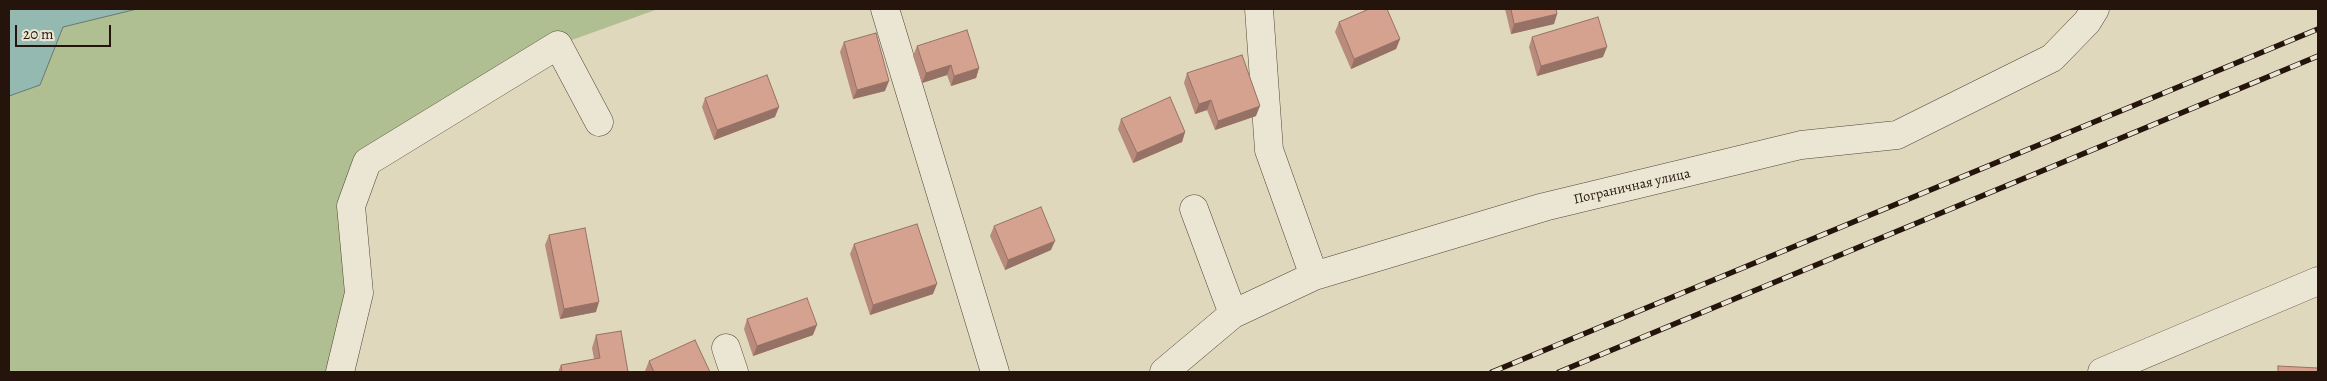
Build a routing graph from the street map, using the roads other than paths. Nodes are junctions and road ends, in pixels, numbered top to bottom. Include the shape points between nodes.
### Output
1 (885, 9) edge
2 (1259, 9) edge
3 (2095, 9) edge
4 (599, 122) dead end
5 (1194, 209) dead end
6 (1314, 276) junction
7 (2318, 281) edge
8 (1234, 314) junction
9 (340, 372) edge
10 (995, 372) edge
11 (1164, 372) edge
12 (2102, 372) edge

1 - 10 street
2 - 6 street via 1270,150
3 - 6 street, Пограничная улица via 2087,22 2052,58 1897,135 1801,145 1554,205
4 - 9 street via 558,45 367,162 352,206 359,294
5 - 8 street
6 - 8 street, Пограничная улица
7 - 12 street
8 - 11 street, Пограничная улица

